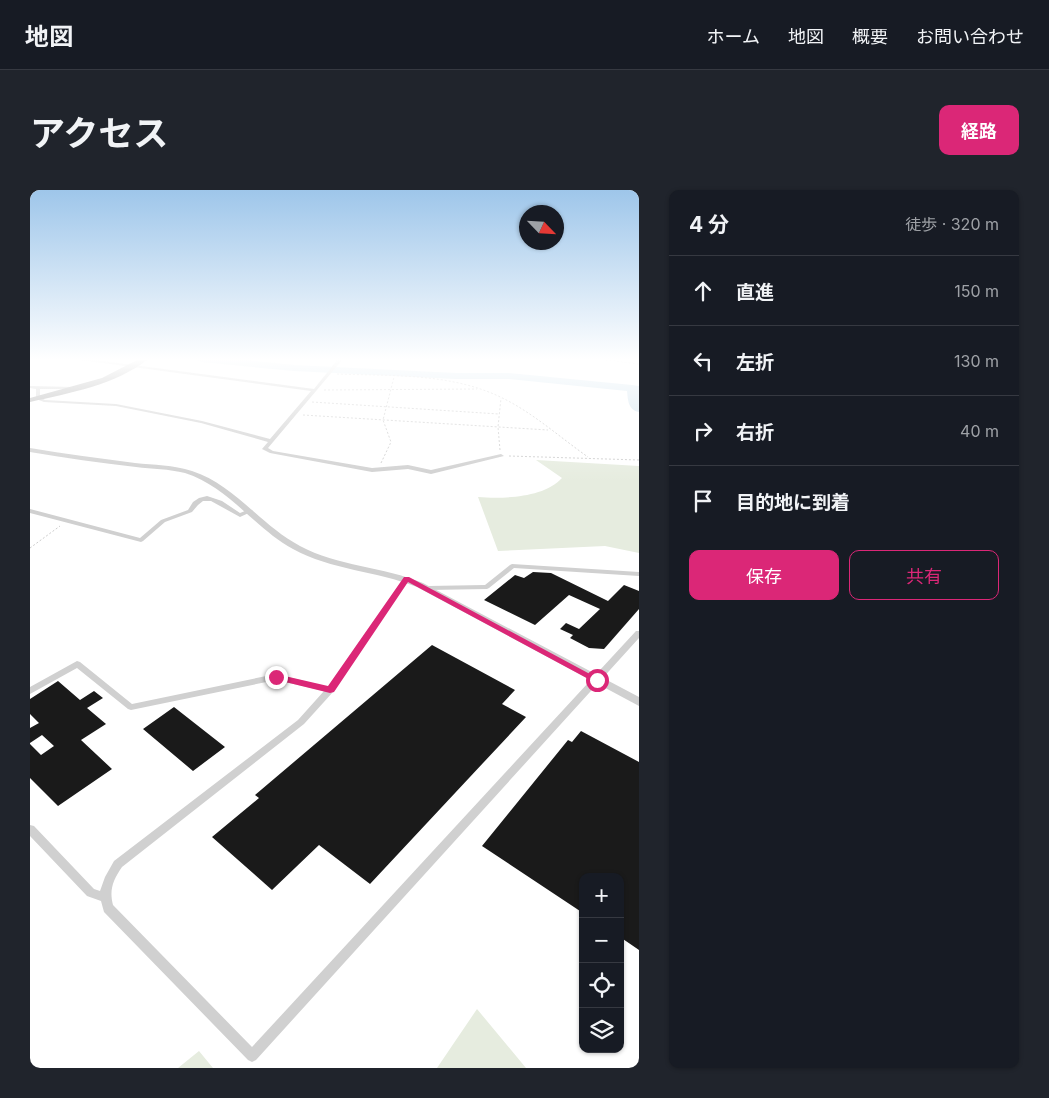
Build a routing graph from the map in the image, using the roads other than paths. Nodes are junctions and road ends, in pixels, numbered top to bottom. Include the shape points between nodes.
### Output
1 (39, 400) edge
2 (306, 400) edge
3 (271, 441) junction
4 (30, 450) edge
5 (501, 456) road end
6 (30, 511) edge
7 (250, 511) junction
8 (639, 574) edge
9 (406, 578) junction
10 (428, 588) junction
11 (639, 633) edge
12 (597, 680) junction
13 (330, 690) junction
14 (30, 691) edge
15 (639, 702) edge
16 (30, 829) edge
17 (104, 897) junction

1 - 3 street via 116,405 202,422
2 - 3 street
3 - 5 street via 265,448 272,452 378,469 408,467 431,472
4 - 7 street via 189,472 225,490
6 - 7 street via 141,540 163,521 190,511 195,501 204,497 212,498 240,515
7 - 9 street via 284,540 308,553
8 - 10 street via 512,566 487,587
9 - 10 street
9 - 13 street
10 - 12 street
11 - 12 street
12 - 15 street
12 - 17 street via 252,1056 108,908
13 - 14 street via 276,677 131,707 77,664
13 - 17 street via 301,722 118,864 108,880
16 - 17 street via 91,893

